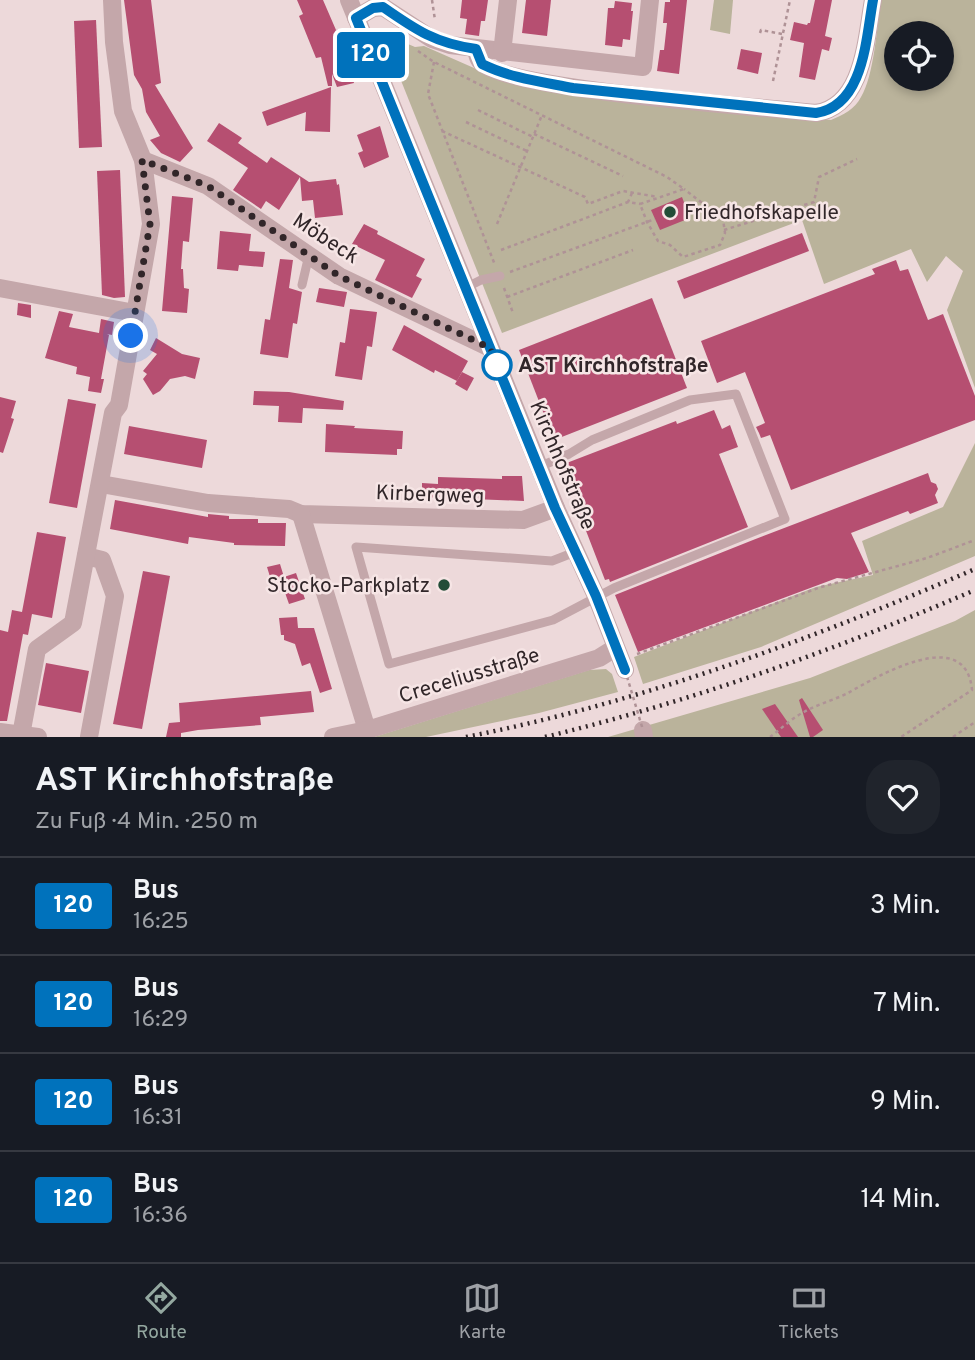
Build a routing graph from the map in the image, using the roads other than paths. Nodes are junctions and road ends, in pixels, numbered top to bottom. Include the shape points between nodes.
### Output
1 (111, 0) edge
2 (349, 0) edge
3 (508, 0) edge
4 (650, 0) edge
5 (873, 0) edge
6 (356, 18) junction
7 (476, 49) junction
8 (502, 52) junction
9 (142, 160) junction
10 (309, 255) junction
11 (499, 276) road end
12 (302, 285) dead end
13 (2, 286) edge
14 (465, 288) junction
15 (135, 313) junction
16 (490, 348) junction
17 (539, 467) junction
18 (101, 484) junction
19 (555, 508) junction
20 (301, 513) junction
21 (575, 552) junction
22 (86, 556) junction
23 (596, 596) junction
24 (620, 659) joint
25 (367, 730) junction
26 (0, 732) edge
27 (29, 736) edge
28 (89, 737) edge
29 (333, 737) edge

1 - 9 street via 123,111
2 - 6 street, Kirchhofstraße
3 - 8 street
4 - 8 street via 643,67
5 - 7 street via 854,83 836,107 816,113 573,88 499,72 482,64
6 - 7 street via 383,7 450,45
6 - 14 street, Kirchhofstraße
7 - 8 street
9 - 10 street, Möbeck via 208,186
9 - 15 street via 150,224
10 - 12 lane
10 - 16 street, Möbeck via 339,276
11 - 14 lane
13 - 15 street
14 - 16 street, Kirchhofstraße
15 - 18 street
16 - 17 street, Kirchhofstraße
17 - 19 street, Kirchhofstraße
17 - 23 lane via 690,400 736,394 785,519
18 - 20 street, Kirbergweg
18 - 22 street
19 - 20 street, Kirbergweg via 523,520
19 - 21 street, Kirchhofstraße
20 - 25 street
21 - 23 street, Kirchhofstraße
21 - 23 lane via 552,561 356,548 389,664 553,620
22 - 27 street via 73,623 37,649
22 - 28 street via 102,560 114,596
23 - 24 street, Kirchhofstraße
24 - 25 street, Creceliusstraße via 598,658
25 - 29 street, Creceliusstraße
26 - 27 street

